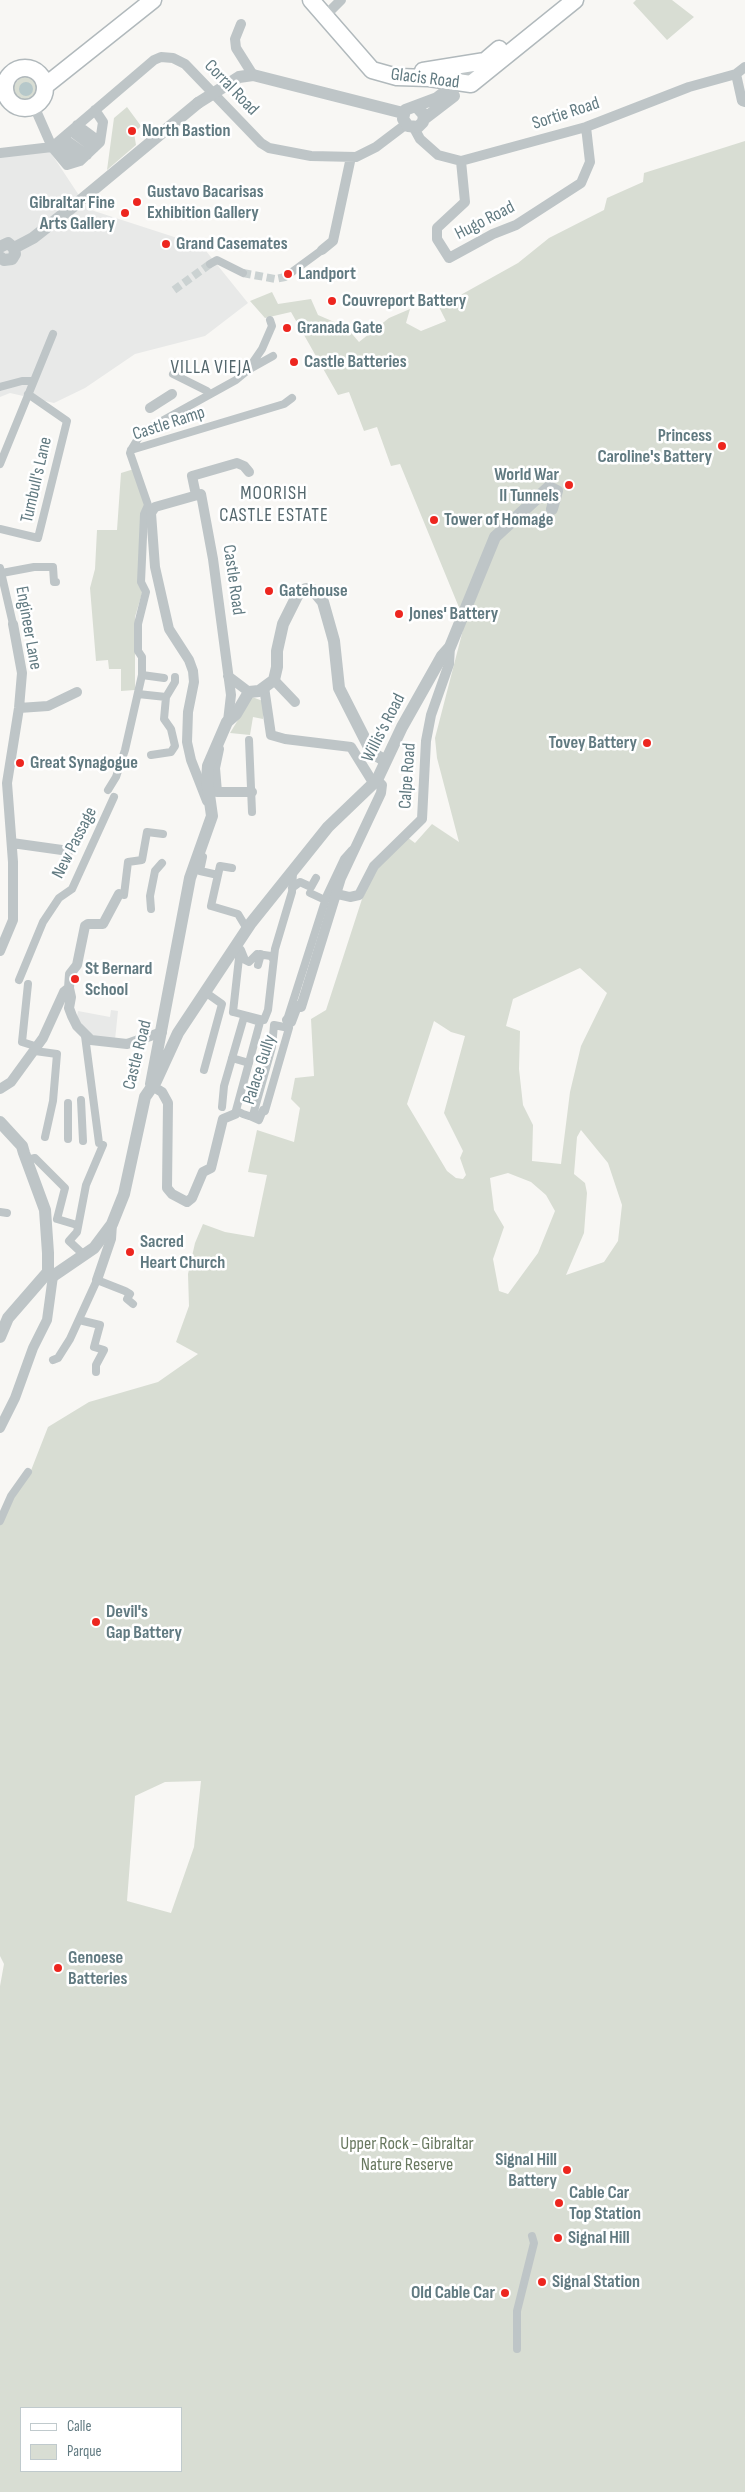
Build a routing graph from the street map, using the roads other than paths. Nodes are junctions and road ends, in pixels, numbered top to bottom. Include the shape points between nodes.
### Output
1 (153, 0) edge
2 (311, 0) edge
3 (341, 0) edge
4 (558, 0) edge
5 (575, 0) edge
6 (325, 16) junction
7 (241, 24) dead end
8 (358, 53) junction
9 (485, 61) junction
10 (745, 67) edge
11 (736, 74) junction
12 (253, 75) junction
13 (42, 79) junction
14 (4, 82) edge
15 (465, 84) junction
16 (745, 102) edge
17 (28, 107) junction
18 (0, 108) edge
19 (95, 110) junction
20 (421, 113) junction
21 (408, 122) junction
22 (586, 127) junction
23 (64, 137) junction
24 (90, 151) junction
25 (0, 153) edge
26 (351, 158) junction
27 (461, 161) junction
28 (0, 247) edge
29 (14, 248) junction
30 (322, 250) joint
31 (0, 257) edge
32 (210, 264) dead end
33 (292, 272) tunnel mouth
34 (243, 273) tunnel mouth
35 (270, 320) dead end
36 (53, 334) dead end
37 (273, 356) dead end
38 (248, 370) junction
39 (173, 374) dead end
40 (33, 381) junction
41 (0, 387) edge
42 (207, 391) dead end
43 (28, 394) junction
44 (172, 394) dead end
45 (292, 398) dead end
46 (150, 408) dead end
47 (131, 450) junction
48 (0, 464) edge
49 (248, 472) dead end
50 (196, 495) junction
51 (552, 509) dead end
52 (0, 529) edge
53 (1, 571) edge
54 (56, 582) dead end
55 (13, 624) joint
56 (450, 647) junction
57 (142, 675) junction
58 (228, 676) junction
59 (175, 677) dead end
60 (164, 678) dead end
61 (269, 684) junction
62 (77, 692) dead end
63 (249, 692) junction
64 (138, 694) junction
65 (166, 697) junction
66 (295, 702) dead end
67 (19, 708) junction
68 (228, 721) junction
69 (249, 740) dead end
70 (220, 742) junction
71 (151, 755) dead end
72 (386, 761) junction
73 (376, 782) junction
74 (3, 783) edge
75 (108, 790) dead end
76 (252, 792) junction
77 (114, 796) dead end
78 (252, 812) dead end
79 (211, 813) junction
80 (163, 834) dead end
81 (0, 838) edge
82 (11, 839) junction
83 (202, 843) junction
84 (356, 845) junction
85 (69, 851) dead end
86 (162, 863) dead end
87 (232, 868) dead end
88 (293, 872) junction
89 (218, 875) junction
90 (316, 878) dead end
91 (292, 888) junction
92 (310, 893) dead end
93 (337, 894) junction
94 (122, 895) joint
95 (325, 900) junction
96 (152, 909) dead end
97 (242, 938) junction
98 (0, 951) edge
99 (261, 954) junction
100 (273, 959) junction
101 (258, 965) dead end
102 (19, 980) dead end
103 (28, 984) dead end
104 (68, 988) junction
105 (206, 992) junction
106 (233, 1012) junction
107 (285, 1022) junction
108 (242, 1024) junction
109 (162, 1032) junction
110 (85, 1036) junction
111 (255, 1042) junction
112 (272, 1047) junction
113 (36, 1049) junction
114 (232, 1058) junction
115 (249, 1063) junction
116 (204, 1070) dead end
117 (152, 1086) junction
118 (0, 1089) edge
119 (81, 1100) dead end
120 (68, 1102) dead end
121 (222, 1107) dead end
122 (236, 1113) junction
123 (250, 1116) junction
124 (0, 1122) edge
125 (45, 1137) dead end
126 (68, 1139) dead end
127 (83, 1141) dead end
128 (27, 1160) junction
129 (53, 1221) junction
130 (112, 1224) junction
131 (77, 1225) junction
132 (84, 1255) junction
133 (48, 1273) junction
134 (97, 1280) junction
135 (133, 1304) dead end
136 (78, 1320) junction
137 (0, 1336) edge
138 (54, 1360) dead end
139 (96, 1372) dead end
140 (0, 1428) edge
141 (28, 1472) dead end
142 (0, 1521) edge
143 (532, 2236) dead end
144 (517, 2349) dead end

1 - 13 main road via 67,68
2 - 6 main road, Glacis Road
3 - 6 street
4 - 9 main road
5 - 15 main road
6 - 8 main road, Glacis Road
7 - 12 street via 236,48
8 - 9 main road, Glacis Road via 399,71 429,71
8 - 15 main road, Glacis Road via 372,70 382,74
9 - 15 street
10 - 11 street
11 - 16 street via 742,101
11 - 22 street, Sortie Road via 689,87
12 - 21 street
12 - 29 street, bridge via 239,77 198,103 112,176 33,238
13 - 14 main road via 22,68
13 - 17 main road via 43,97
14 - 17 main road via 8,98
15 - 20 street
17 - 18 main road
17 - 23 street
19 - 23 street, Corral Road
19 - 24 street via 102,122
19 - 26 street, Corral Road via 154,60 173,58 185,64 269,148 311,156
20 - 21 street via 421,125
20 - 21 street via 411,107
21 - 26 street, Corral Road via 362,156
21 - 27 street, Sortie Road via 438,156
22 - 27 street, Sortie Road
22 - 27 street, Hugo Road via 590,162 581,183 516,225 448,258 437,239 437,228 466,202
23 - 24 street
23 - 24 street
23 - 24 street via 67,165
23 - 25 street
26 - 30 street via 334,241
28 - 29 street via 8,244
29 - 31 street via 12,259
30 - 33 street
32 - 34 street via 217,260
35 - 38 street via 272,326 262,349
36 - 40 street
37 - 38 street
38 - 47 street via 236,380 142,432
39 - 42 street
40 - 41 street
40 - 43 street
43 - 48 street
43 - 52 street, Tumbull's Lane via 67,421 38,538
44 - 46 street
45 - 47 street, Castle Ramp via 284,404
47 - 57 street, Castle Ramp via 148,505 144,514 141,582 146,592 138,624
49 - 50 street via 237,463 192,476
50 - 58 street, Castle Road via 201,494 206,522
50 - 79 street via 155,506 151,512 158,588 169,629 193,671 188,712 190,760
51 - 56 street, Willis’s Road via 557,491 549,487 495,537
53 - 54 street via 53,567
53 - 55 street, Engineer Lane
55 - 67 street, Engineer Lane via 21,661
56 - 72 street, Willis’s Road via 442,656
56 - 93 street, Calpe Road via 449,664 431,715 426,741 422,819 374,866 359,895
57 - 60 street
57 - 64 street, Castle Ramp
58 - 63 street
58 - 68 street, Castle Road via 231,704
59 - 65 street
61 - 63 street via 256,692
61 - 66 street
61 - 72 street via 277,667 277,651 290,608 299,592 312,590 320,597 330,621 339,688 372,753
61 - 73 street via 271,735 351,747
62 - 67 street via 48,706
63 - 68 street
64 - 65 street
64 - 75 street, Castle Ramp via 125,750
65 - 71 street via 164,719 171,729 175,746 171,752
67 - 74 street, Engineer Lane
68 - 70 street
69 - 76 street
70 - 76 street via 217,792
70 - 79 street via 208,766
72 - 73 street, Willis’s Road
73 - 84 street, Calpe Road via 382,786 381,793
73 - 88 street, Willis’s Road via 328,827
74 - 82 street, Engineer Lane
76 - 78 street
77 - 102 street, New Passage via 72,889 59,898 43,922
79 - 83 street, Castle Road
80 - 94 street via 147,832 142,860 128,862
81 - 82 street
82 - 85 street
82 - 98 street, Engineer Lane via 13,920
83 - 89 street via 200,871
83 - 109 street, Castle Road via 189,885
84 - 93 street, Calpe Road
84 - 95 street via 344,859
86 - 96 street via 155,871 150,896
87 - 89 street via 220,866
88 - 91 street
88 - 97 street, Willis’s Road
89 - 97 street via 211,906 238,914
90 - 91 street via 311,887 300,882
91 - 100 street
92 - 95 street
93 - 107 street, Calpe Road via 301,1007 297,1006 291,1022
94 - 104 street via 103,924 85,926 77,965 70,974
95 - 107 street
97 - 99 street via 241,950 245,960 250,962
97 - 105 street, Willis’s Road
97 - 106 street
99 - 100 street
99 - 101 street
100 - 106 street via 272,991 264,1020
103 - 113 street via 22,1042
104 - 110 street via 71,997 69,1008
104 - 113 street
105 - 116 street via 222,1004
105 - 117 street, Willis’s Road via 178,1033
106 - 108 street via 241,1017 239,1022
107 - 112 street, Palace Gully via 274,1025
107 - 123 street, Palace Gully via 289,1028 266,1109 258,1120
108 - 111 street via 244,1017 260,1022
108 - 114 street
109 - 110 street via 127,1044 91,1040
109 - 117 street, Castle Road
110 - 131 street via 101,1144 86,1185
111 - 112 street, Palace Gully
111 - 115 street
112 - 123 street, Palace Gully via 253,1115
113 - 118 street via 11,1082
113 - 125 street via 57,1054
114 - 115 street
114 - 121 street
115 - 122 street
117 - 122 street via 162,1092 168,1103 167,1188 187,1202 192,1198 202,1172 211,1168 224,1119
117 - 130 street, Castle Road via 146,1097 124,1194
119 - 127 street
120 - 126 street
122 - 123 street, Palace Gully
124 - 128 street via 22,1146
128 - 129 street
128 - 129 street via 35,1158 65,1188
129 - 131 street
129 - 133 street
130 - 132 street, Castle Road via 94,1248
130 - 134 street via 113,1232
131 - 132 street via 69,1242
132 - 133 street, Castle Road
133 - 137 street, Castle Road via 8,1318
133 - 140 street via 47,1320
134 - 135 street via 125,1290 130,1294 127,1299
134 - 136 street
136 - 138 street
136 - 139 street via 100,1325 94,1347 104,1350
141 - 142 street via 10,1496
143 - 144 street via 534,2243 517,2311

